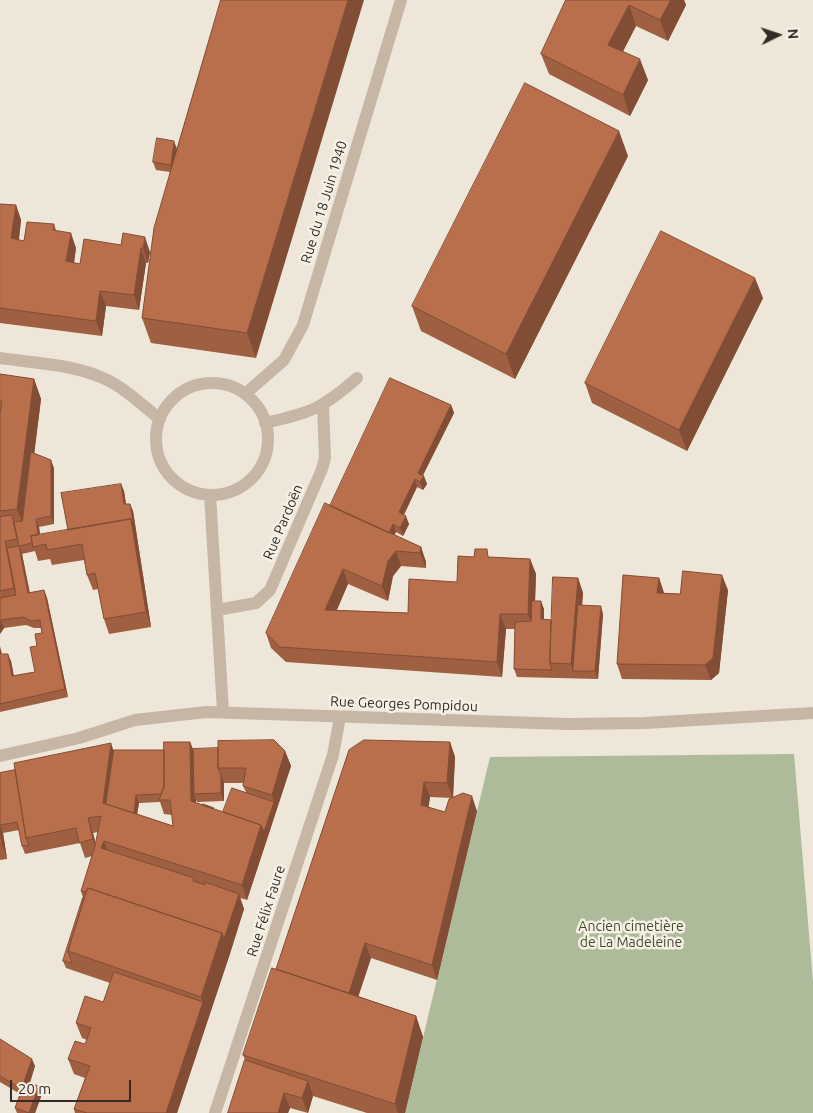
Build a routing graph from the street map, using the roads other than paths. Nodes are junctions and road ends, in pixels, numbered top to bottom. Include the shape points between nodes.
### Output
1 (401, 0) edge
2 (0, 358) edge
3 (357, 378) dead end
4 (245, 394) junction
5 (323, 406) junction
6 (160, 419) junction
7 (265, 423) junction
8 (210, 495) junction
9 (217, 610) junction
10 (223, 712) junction
11 (813, 713) edge
12 (340, 717) junction
13 (0, 756) edge
14 (215, 1113) edge

1 - 4 street, Rue du 18 Juin 1940 via 303,326 284,360
2 - 6 street via 74,368 104,378
3 - 5 street
4 - 6 street via 220,384 192,387 176,396
4 - 7 street
5 - 7 street
5 - 9 street, Rue Pardoën via 325,458 322,469 270,590 256,603
6 - 8 street via 157,445 165,470 185,488
7 - 8 street via 268,444 256,473 241,487
8 - 9 street
9 - 10 street
10 - 12 street, Rue Georges Pompidou
10 - 13 street, Rue Georges Pompidou via 150,717
11 - 12 street, Rue Georges Pompidou via 587,724
12 - 14 street, Rue Félix Faure via 333,755

